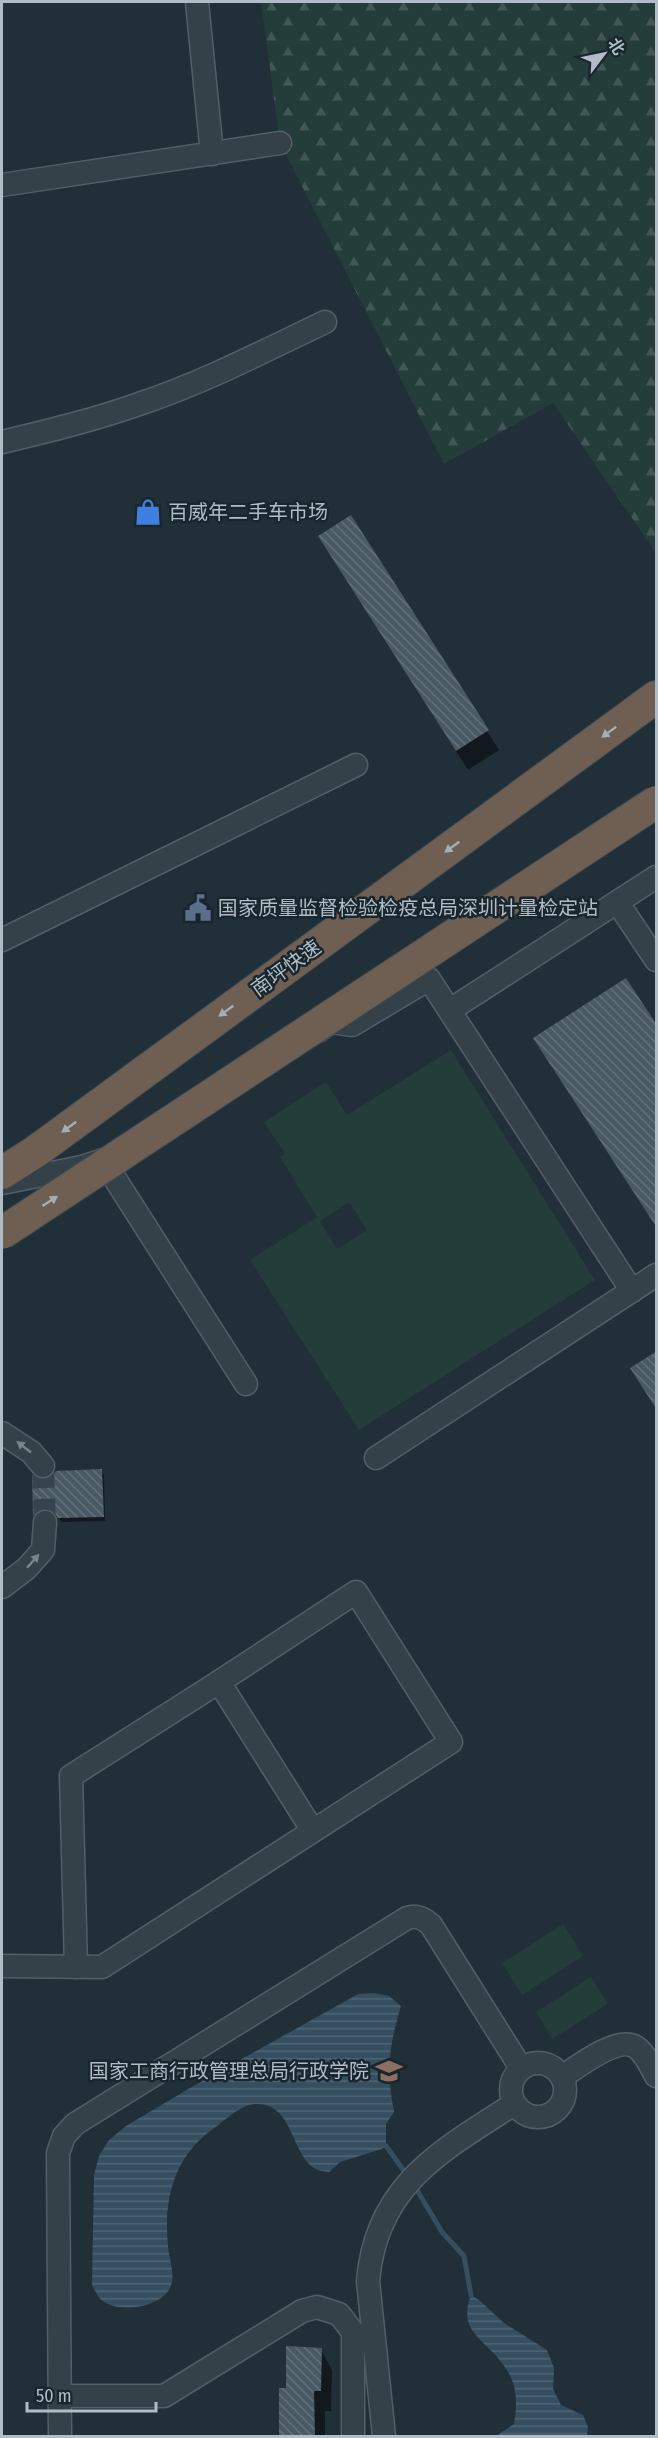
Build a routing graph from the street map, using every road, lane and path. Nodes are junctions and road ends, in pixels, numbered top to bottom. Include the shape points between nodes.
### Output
1 (197, 2) edge
2 (280, 143) dead end
3 (212, 154) junction
4 (2, 185) edge
5 (325, 322) dead end
6 (2, 442) edge
7 (657, 697) edge
8 (356, 765) dead end
9 (657, 802) edge
10 (657, 813) edge
11 (657, 877) edge
12 (618, 903) junction
13 (2, 940) edge
14 (657, 960) edge
15 (450, 1011) junction
16 (331, 1022) junction
17 (103, 1160) junction
18 (2, 1173) edge
19 (2, 1183) edge
20 (2, 1233) edge
21 (657, 1275) edge
22 (632, 1291) junction
23 (246, 1384) dead end
24 (2, 1433) edge
25 (376, 1458) dead end
26 (43, 1466) tunnel mouth
27 (45, 1522) tunnel mouth
28 (2, 1587) edge
29 (219, 1682) junction
30 (313, 1831) junction
31 (2, 1966) edge
32 (76, 1967) junction
33 (521, 2068) junction
34 (657, 2076) edge
35 (562, 2077) junction
36 (514, 2104) junction
37 (60, 2396) junction
38 (60, 2436) edge
39 (353, 2436) edge
40 (384, 2436) edge

1 - 3 street
2 - 3 street
3 - 4 street
5 - 6 street via 141,404
7 -> 18 highway, 南坪快速
8 - 13 street
20 -> 9 highway, bridge
10 - 16 street
11 - 12 street
12 - 14 street
12 - 15 street
15 - 16 street via 429,979 352,1025
15 - 22 street
16 - 17 street
17 - 19 street
17 - 23 street
21 - 22 street
22 - 25 street
26 -> 24 street via 31,1452
28 -> 27 street via 43,1550
29 - 30 street
29 - 30 street via 356,1592 451,1742
29 - 32 street via 71,1776
30 - 32 street via 102,1968
31 - 32 street
33 - 35 street via 544,2064
33 - 36 street via 511,2085
33 - 37 street via 431,1925 413,1916 75,2124 64,2136 58,2153
34 - 35 street via 634,2046 623,2044
35 - 36 street via 563,2101 552,2115 533,2118
36 - 40 street via 424,2166 397,2196 377,2232 368,2281
37 - 38 street
37 - 39 street via 164,2396 302,2311 317,2307 339,2314 352,2332

